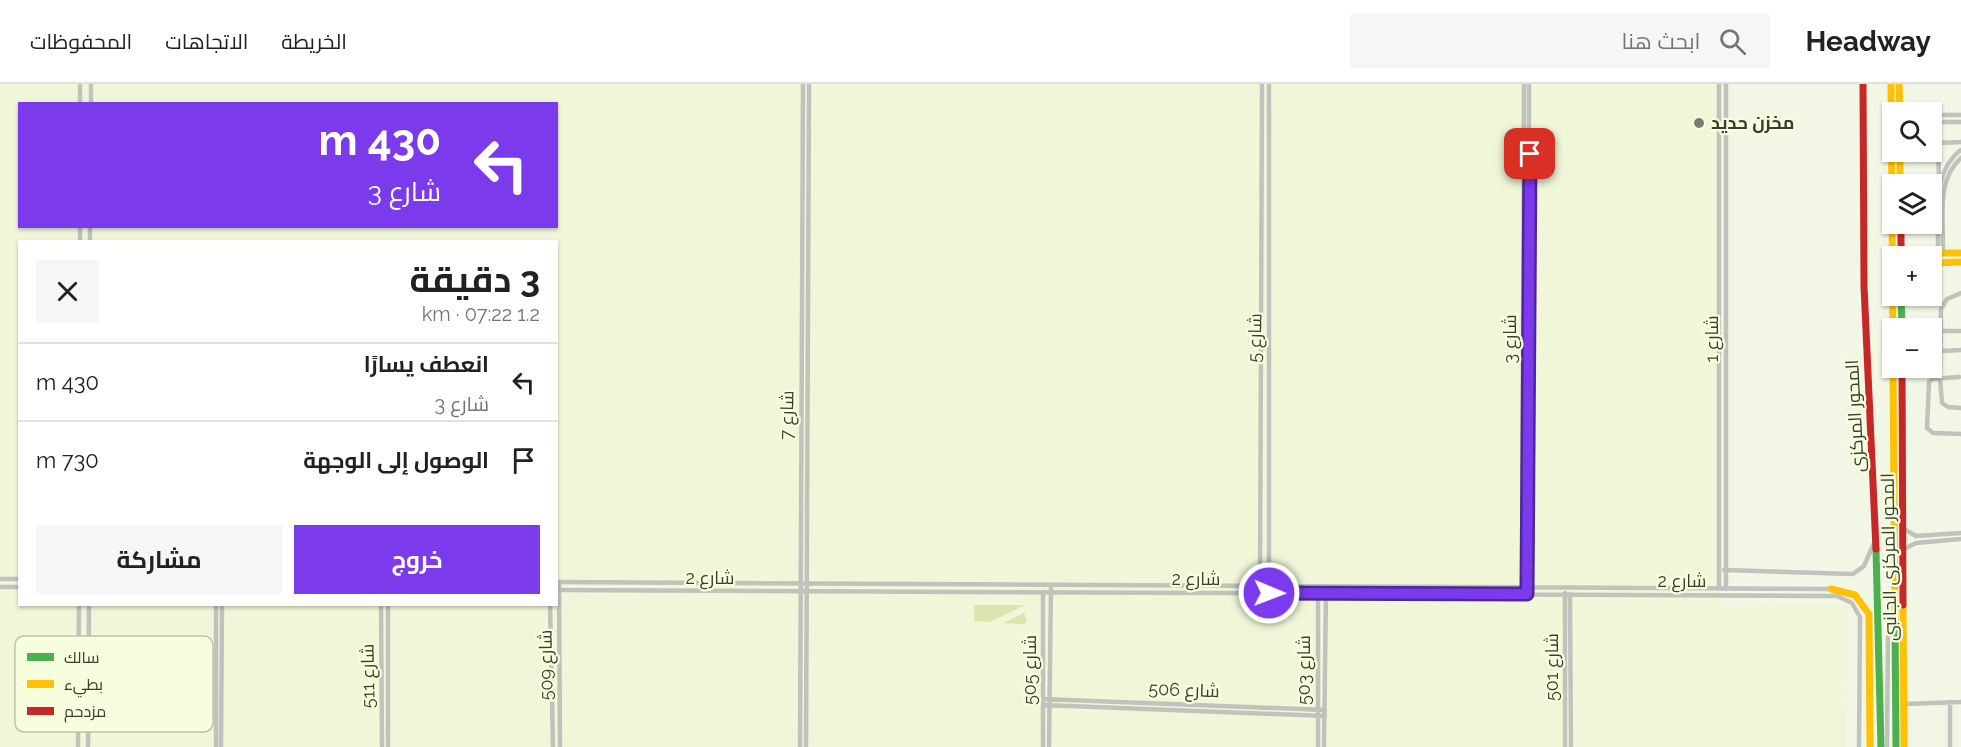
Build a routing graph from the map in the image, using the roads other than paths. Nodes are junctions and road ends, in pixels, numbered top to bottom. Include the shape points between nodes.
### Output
1 (80, 84) edge
2 (91, 84) edge
3 (803, 84) edge
4 (808, 84) edge
5 (1262, 84) edge
6 (1269, 84) edge
7 (1524, 84) edge
8 (1529, 84) edge
9 (1719, 84) edge
10 (1726, 84) edge
11 (1863, 84) edge
12 (1897, 84) edge
13 (80, 102) edge
14 (92, 102) edge
15 (1899, 102) edge
16 (1942, 115) edge
17 (1961, 115) edge
18 (1942, 122) edge
19 (1961, 122) edge
20 (1961, 142) edge
21 (1961, 150) edge
22 (1961, 158) edge
23 (1940, 174) edge
24 (1942, 178) edge
25 (1722, 185) junction
26 (1262, 226) junction
27 (1270, 226) junction
28 (1941, 246) edge
29 (1942, 253) edge
30 (1961, 253) edge
31 (1942, 262) edge
32 (1961, 262) edge
33 (1961, 292) edge
34 (1893, 318) edge
35 (1942, 318) edge
36 (1942, 331) edge
37 (1961, 332) edge
38 (1942, 346) edge
39 (1961, 350) edge
40 (1959, 377) dead end
41 (1893, 378) edge
42 (1902, 378) edge
43 (1940, 378) joint
44 (1942, 378) edge
45 (1719, 386) junction
46 (1725, 386) junction
47 (1961, 408) edge
48 (1961, 434) edge
49 (1904, 529) junction
50 (1961, 533) edge
51 (1876, 537) junction
52 (1925, 539) junction
53 (1961, 539) edge
54 (1904, 549) junction
55 (1719, 570) junction
56 (1726, 570) junction
57 (0, 579) edge
58 (18, 579) edge
59 (558, 582) edge
60 (625, 582) junction
61 (801, 583) junction
62 (808, 583) junction
63 (1051, 585) junction
64 (1260, 586) junction
65 (1269, 586) junction
66 (0, 587) edge
67 (18, 587) edge
68 (1525, 587) junction
69 (1567, 588) junction
70 (1719, 588) junction
71 (1726, 588) junction
72 (1831, 589) joint
73 (558, 590) edge
74 (808, 591) junction
75 (624, 592) junction
76 (801, 592) junction
77 (1043, 592) junction
78 (1050, 592) junction
79 (1260, 593) junction
80 (1269, 593) junction
81 (1318, 593) junction
82 (1326, 593) junction
83 (1525, 594) junction
84 (1567, 594) junction
85 (1719, 595) junction
86 (1726, 595) junction
87 (79, 606) edge
88 (89, 606) edge
89 (216, 606) edge
90 (222, 606) edge
91 (381, 606) edge
92 (388, 606) edge
93 (550, 606) edge
94 (557, 606) edge
95 (1905, 634) junction
96 (79, 636) edge
97 (89, 636) edge
98 (218, 650) junction
99 (552, 677) junction
100 (559, 677) junction
101 (1046, 702) junction
102 (1950, 702) junction
103 (1961, 702) edge
104 (1904, 704) junction
105 (219, 705) junction
106 (1318, 712) junction
107 (1325, 713) junction
108 (78, 732) edge
109 (88, 732) edge
110 (1880, 745) edge
111 (78, 747) edge
112 (88, 747) edge
113 (216, 747) edge
114 (220, 747) edge
115 (382, 747) edge
116 (388, 747) edge
117 (553, 747) edge
118 (560, 747) edge
119 (800, 747) edge
120 (807, 747) edge
121 (1043, 747) edge
122 (1049, 747) edge
123 (1318, 747) edge
124 (1324, 747) edge
125 (1565, 747) edge
126 (1571, 747) edge
127 (1859, 747) edge
128 (1870, 747) edge
129 (1887, 747) edge
130 (1896, 747) edge
131 (1904, 747) edge
132 (1950, 747) edge

1 - 13 street
2 - 14 street
3 - 61 street, شارع 7
4 - 62 street, شارع 7
5 - 26 street, شارع 5
6 - 27 street, شارع 5
7 - 68 street, شارع 3
8 - 68 street, شارع 3
9 - 25 street, شارع 1
10 - 25 street, شارع 1
11 - 51 main road, المحور المركزى via 1864,286
12 - 15 main road
12 - 34 main road
16 - 17 street
18 - 19 street
20 - 23 street via 1938,143
21 - 24 street via 1947,164
22 - 28 street via 1943,185
25 - 45 street, شارع 1
25 - 46 street, شارع 1
26 - 27 street
26 - 64 street, شارع 5
27 - 65 street, شارع 5
29 - 30 main road
31 - 32 main road
33 - 35 street via 1943,305
36 - 37 street
38 - 39 street
40 - 44 street
41 - 130 main road, المحور المركزى
42 - 49 main road, المحور المركزى الجانبى
43 - 47 street via 1942,403
43 - 48 street via 1929,383 1927,428 1933,433
45 - 46 street
45 - 55 street, شارع 1
46 - 56 street, شارع 1
49 - 52 street
49 - 54 main road, المحور المركزى الجانبى
50 - 52 street
51 - 56 street via 1864,566 1854,574
51 - 110 main road, المحور المركزى
52 - 53 street
52 - 54 street
54 - 95 main road, المحور المركزى الجانبى
55 - 56 street
55 - 70 street, شارع 1
56 - 71 street, شارع 1
57 - 58 street
59 - 60 street, شارع 2
60 - 61 street, شارع 2
60 - 75 street
61 - 62 street, شارع 2
61 - 76 street, شارع 7
62 - 63 street, شارع 2
62 - 74 street, شارع 7
63 - 64 street, شارع 2
63 - 78 street, شارع 505
64 - 65 street, شارع 2
64 - 79 street, شارع 5
65 - 68 street, شارع 2
65 - 80 street, شارع 5
66 - 67 street
68 - 69 street, شارع 2
68 - 83 street, شارع 3
69 - 70 street, شارع 2
69 - 84 street, شارع 501
70 - 71 street, شارع 2
70 - 85 street, شارع 1
71 - 72 street, شارع 2
71 - 86 street, شارع 1
72 - 128 main road via 1853,593 1869,614
73 - 75 street, شارع 2
74 - 76 street, شارع 2
74 - 77 street, شارع 2
74 - 120 street, شارع 7
75 - 76 street, شارع 2
76 - 119 street, شارع 7
77 - 78 street, شارع 2
77 - 101 street, شارع 505
78 - 79 street, شارع 2
78 - 101 street, شارع 505
79 - 80 street, شارع 2
80 - 81 street, شارع 2
81 - 82 street, شارع 2
81 - 106 street, شارع 503
82 - 83 street, شارع 2
82 - 107 street, شارع 503
83 - 84 street, شارع 2
84 - 85 street, شارع 2
84 - 125 street, شارع 501
84 - 126 street, شارع 501
85 - 86 street, شارع 2
86 - 127 street, شارع 2 via 1840,597 1852,603 1860,617
87 - 96 street
88 - 97 street
89 - 98 street
90 - 98 street
91 - 115 street, شارع 511
92 - 116 street, شارع 511
93 - 99 street, شارع 509
94 - 100 street, شارع 509
95 - 104 main road, المحور المركزى الجانبى
95 - 129 street via 1894,629 1888,636
98 - 105 street
99 - 100 street
99 - 117 street, شارع 509
100 - 118 street, شارع 509
101 - 106 street, شارع 506
101 - 121 street, شارع 505
101 - 122 street, شارع 505
102 - 103 street
102 - 104 street
102 - 132 street
104 - 131 main road, المحور المركزى الجانبى
105 - 113 street
105 - 114 street
106 - 107 street, شارع 506
106 - 123 street, شارع 503
107 - 124 street, شارع 503
108 - 111 street
109 - 112 street

